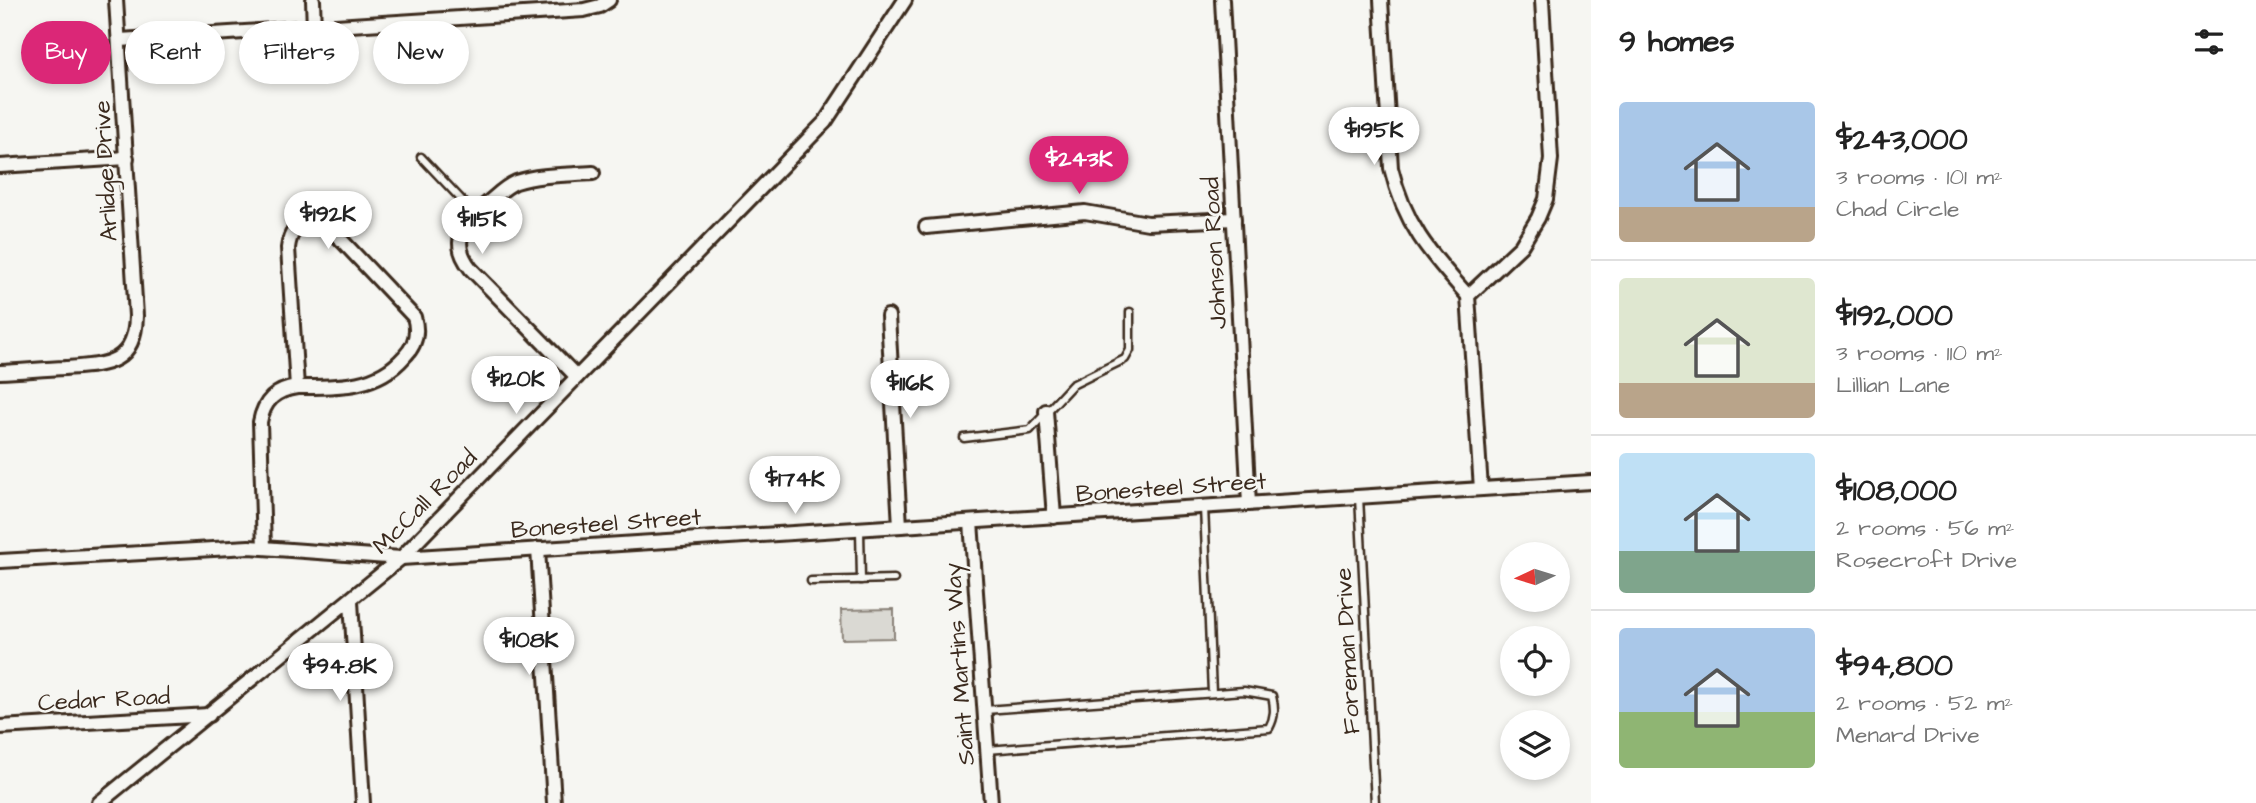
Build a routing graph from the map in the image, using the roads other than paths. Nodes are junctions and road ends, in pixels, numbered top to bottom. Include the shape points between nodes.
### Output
1 (116, 0) edge
2 (313, 0) edge
3 (608, 0) edge
4 (905, 0) edge
5 (1222, 0) edge
6 (1381, 0) edge
7 (1542, 0) edge
8 (314, 21) edge
9 (359, 26) edge
10 (239, 33) edge
11 (120, 40) junction
12 (421, 157) dead end
13 (127, 158) junction
14 (0, 166) edge
15 (593, 173) dead end
16 (475, 214) junction
17 (1234, 219) junction
18 (926, 227) dead end
19 (1468, 296) junction
20 (1130, 312) dead end
21 (888, 316) dead end
22 (0, 372) edge
23 (577, 377) junction
24 (297, 387) junction
25 (1046, 411) junction
26 (964, 438) dead end
27 (1591, 482) edge
28 (1480, 489) junction
29 (1359, 497) junction
30 (1249, 504) junction
31 (1204, 507) junction
32 (1054, 517) junction
33 (971, 522) junction
34 (900, 526) junction
35 (860, 529) junction
36 (264, 548) junction
37 (538, 549) junction
38 (401, 558) junction
39 (0, 561) edge
40 (894, 579) dead end
41 (861, 580) junction
42 (811, 581) dead end
43 (351, 601) junction
44 (1212, 693) junction
45 (985, 710) junction
46 (210, 715) junction
47 (0, 727) edge
48 (987, 750) junction
49 (105, 801) edge
50 (363, 803) edge
51 (554, 803) edge
52 (991, 803) edge
53 (1375, 803) edge

1 - 11 street, Arlidge Drive
2 - 8 street
3 - 9 street via 584,10
4 - 23 street, McCall Road via 825,122
5 - 17 street, Johnson Road
6 - 19 street via 1396,190 1416,233
7 - 19 street via 1551,159 1546,199 1521,246
10 - 11 street
11 - 13 street, Arlidge Drive
12 - 16 lane
13 - 14 street
13 - 22 street, Arlidge Drive via 134,339 120,357 102,365
15 - 16 street via 515,182
16 - 23 street via 460,236 464,259
17 - 18 street via 1148,223 1085,212
17 - 30 street, Johnson Road
19 - 28 street
20 - 25 lane via 1130,350 1125,359 1072,385
21 - 34 street
23 - 38 street, McCall Road
24 - 24 street via 288,248 295,228 311,221 330,228 411,312 416,333 400,362 372,380 341,387
24 - 36 street via 275,394 262,411
25 - 26 lane via 1030,430
25 - 32 street
27 - 28 street, Bonesteel Street
28 - 29 street, Bonesteel Street
29 - 30 street, Bonesteel Street
29 - 53 lane, Foreman Drive
30 - 31 street, Bonesteel Street
31 - 32 street, Bonesteel Street
31 - 44 lane
32 - 33 street, Bonesteel Street
33 - 34 street, Bonesteel Street
33 - 45 street, Saint Martins Way
34 - 35 street, Bonesteel Street
35 - 37 street, Bonesteel Street
35 - 41 lane
36 - 38 street, Bonesteel Street
36 - 39 street, Bonesteel Street
37 - 38 street, Bonesteel Street
37 - 51 street
38 - 43 street, McCall Road
40 - 41 lane
41 - 42 lane
43 - 46 street, McCall Road
43 - 50 street
44 - 45 lane
44 - 48 lane via 1244,691 1272,696 1274,719 1269,728
45 - 48 street, Saint Martins Way
46 - 47 street, Cedar Road
46 - 49 street, McCall Road
48 - 52 street, Saint Martins Way

